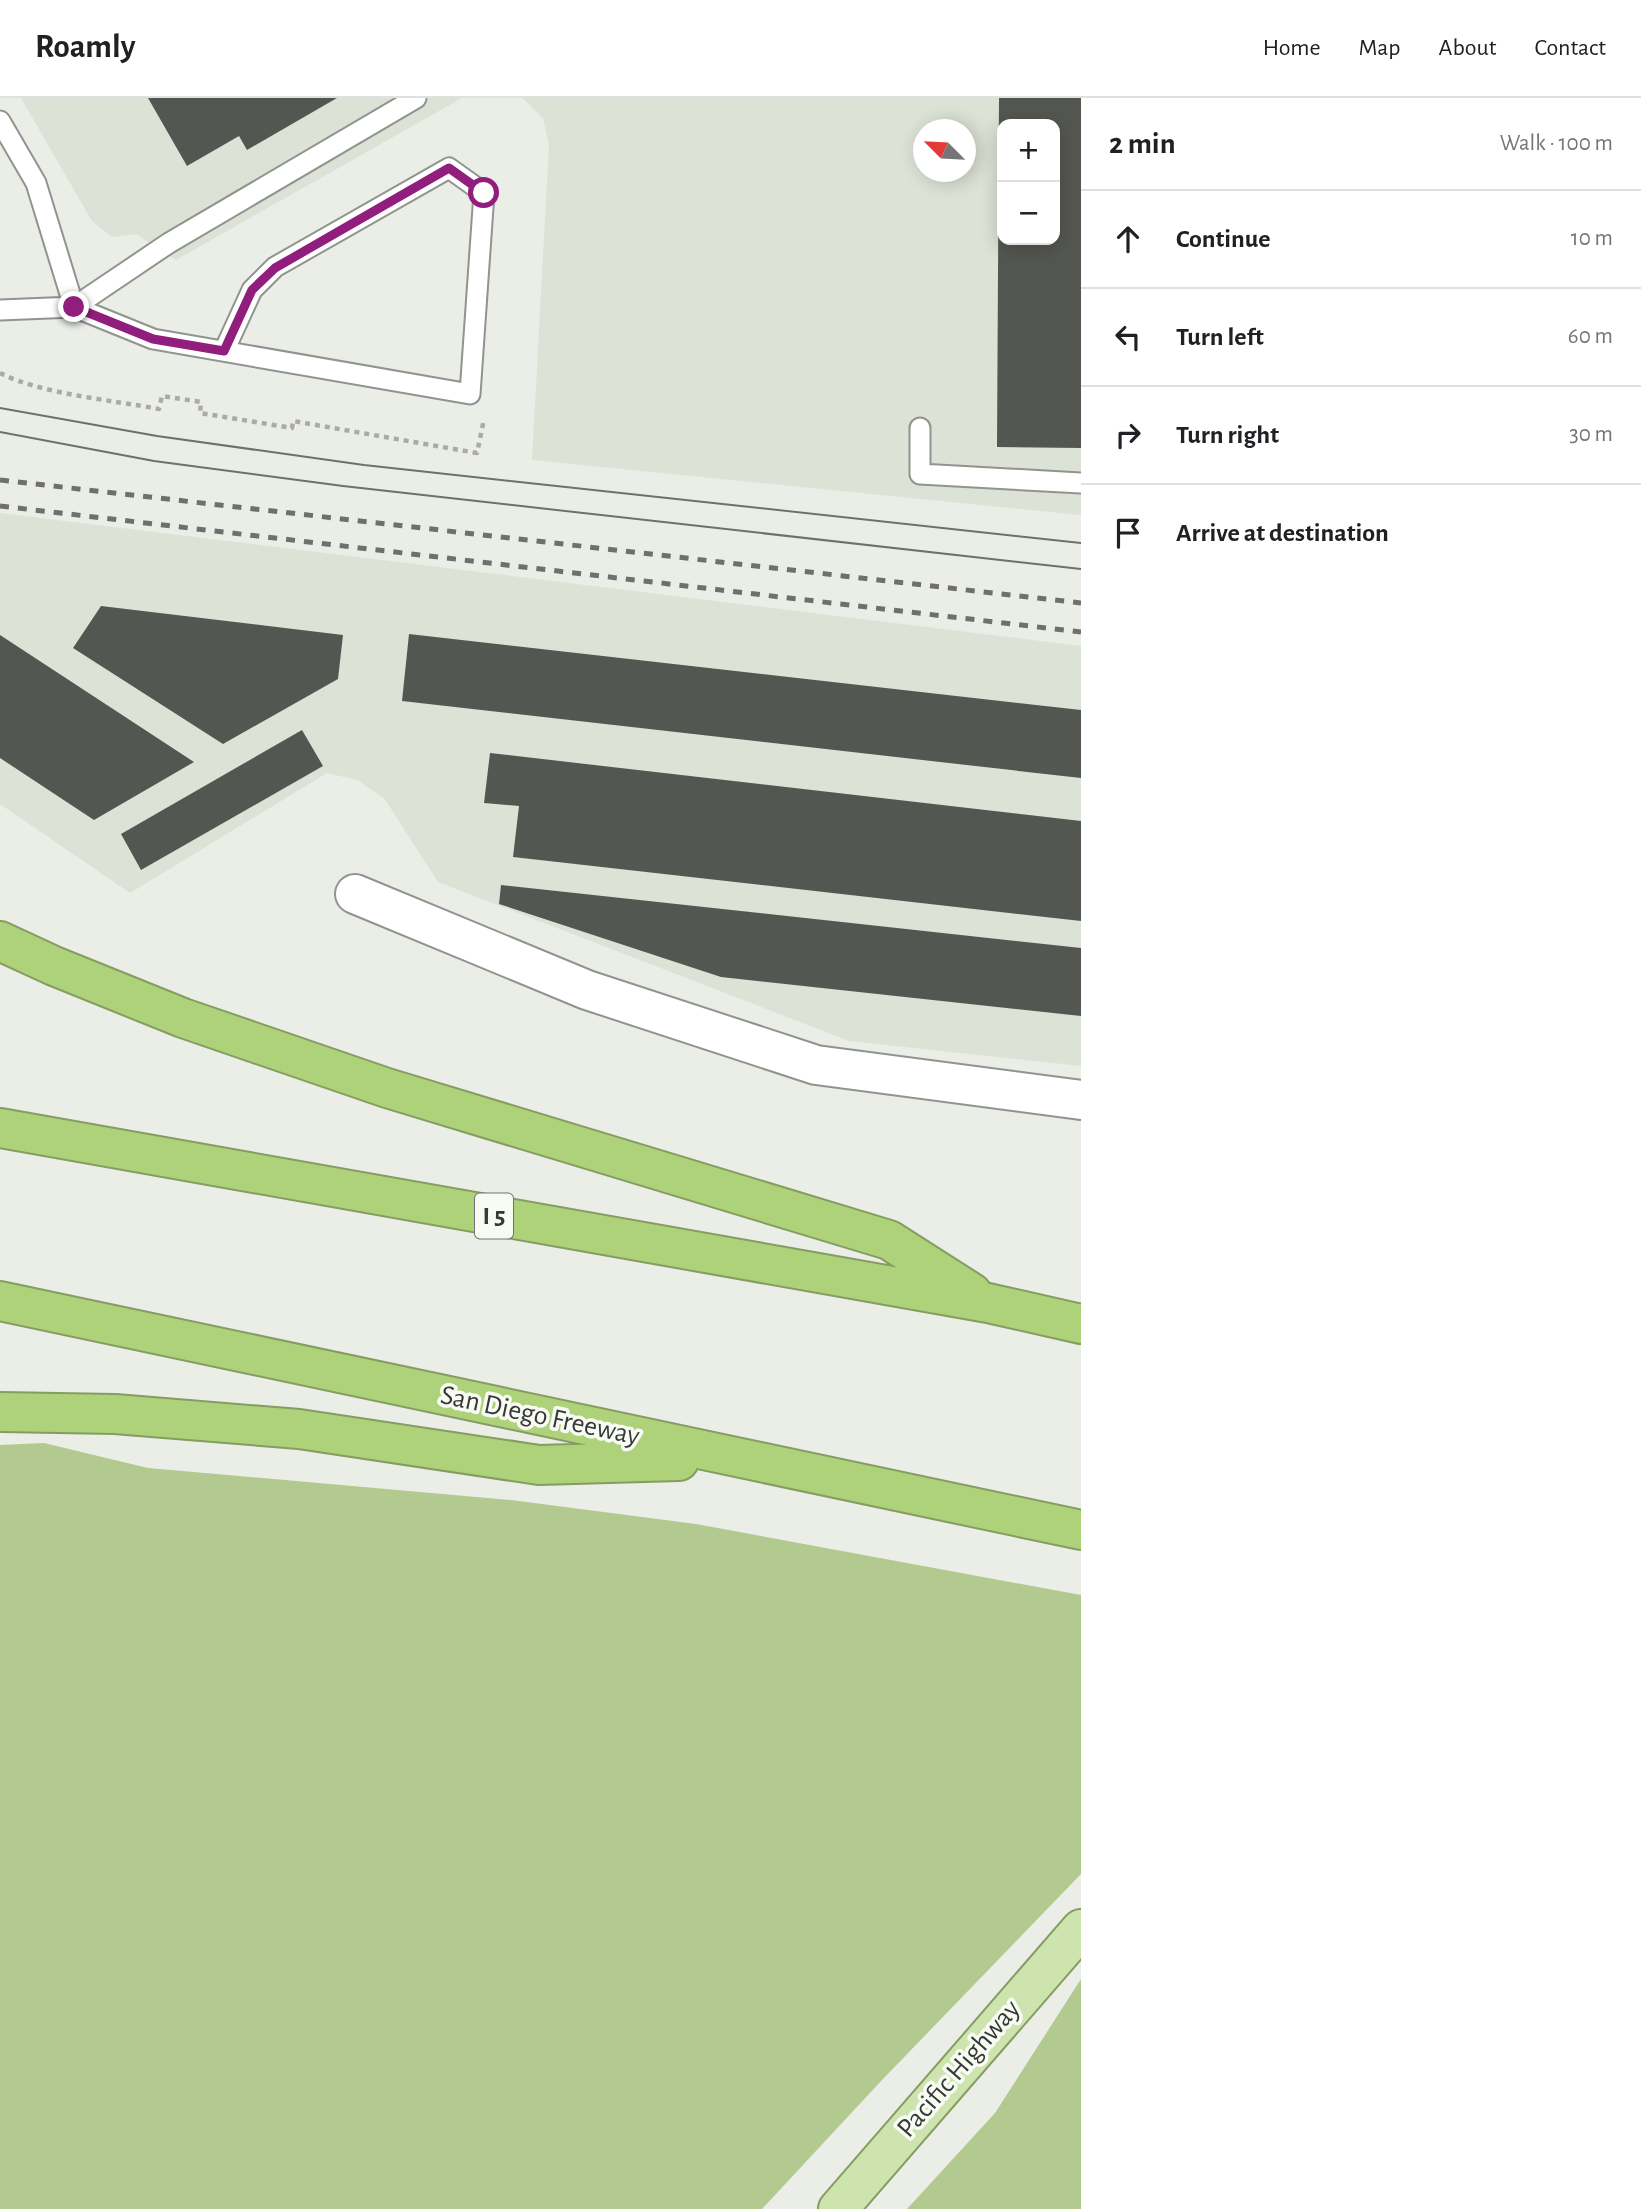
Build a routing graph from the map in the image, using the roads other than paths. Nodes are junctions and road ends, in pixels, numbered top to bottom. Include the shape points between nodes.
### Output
1 (416, 98) edge
2 (0, 121) edge
3 (74, 307) junction
4 (0, 310) edge
5 (224, 351) junction
6 (920, 428) dead end
7 (1081, 483) edge
8 (355, 894) dead end
9 (0, 941) edge
10 (1081, 1100) edge
11 (0, 1128) edge
12 (0, 1301) edge
13 (988, 1304) junction
14 (1081, 1324) edge
15 (0, 1412) edge
16 (741, 1459) junction
17 (1081, 1530) edge
18 (1081, 1929) edge
19 (838, 2209) edge

1 - 3 lane via 169,243
2 - 3 lane via 36,183
3 - 4 lane
3 - 5 lane via 153,339
5 - 5 lane via 252,290 275,268 449,168 484,193 470,394
6 - 7 lane via 920,474
8 - 10 street via 587,990 816,1065
9 - 13 highway via 183,1018 387,1088 889,1240
11 - 13 highway, I 5
12 - 16 highway, San Diego Freeway
13 - 14 highway, I 5
15 - 16 highway via 115,1414 299,1429 538,1465
16 - 17 highway, San Diego Freeway
18 - 19 main road, Pacific Highway

